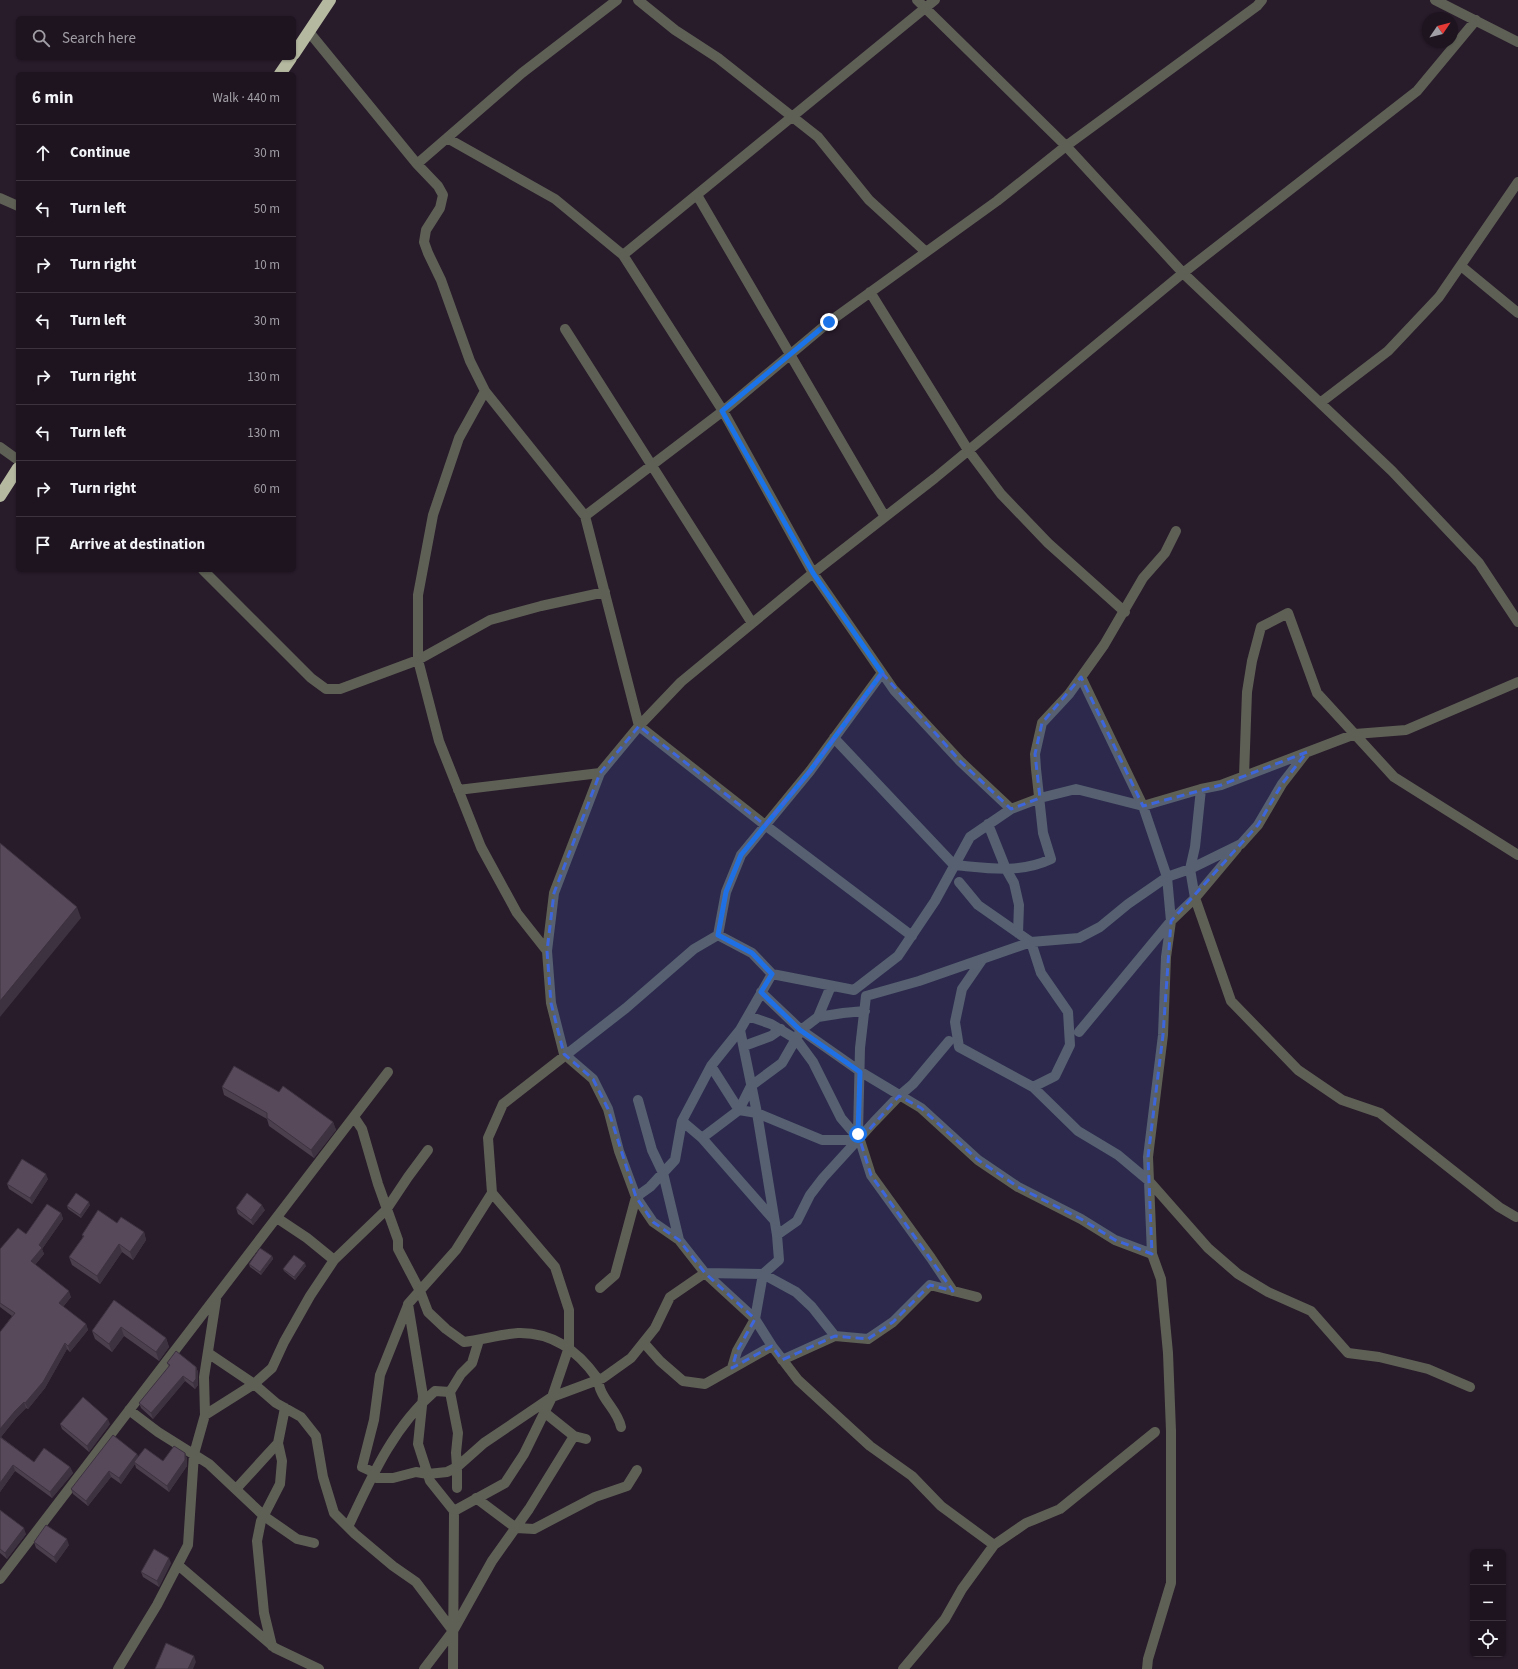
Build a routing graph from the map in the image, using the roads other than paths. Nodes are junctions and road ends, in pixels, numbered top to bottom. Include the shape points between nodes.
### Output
1 (330, 0) edge
2 (616, 0) edge
3 (638, 0) edge
4 (917, 0) edge
5 (935, 0) edge
6 (1262, 0) edge
7 (1435, 0) edge
8 (924, 9) junction
9 (1476, 20) junction
10 (309, 32) junction
11 (1518, 42) edge
12 (296, 51) edge
13 (290, 60) edge
14 (282, 72) edge
15 (792, 116) junction
16 (447, 138) junction
17 (1066, 146) junction
18 (417, 164) junction
19 (1518, 182) edge
20 (697, 195) junction
21 (0, 198) edge
22 (16, 205) edge
23 (926, 252) junction
24 (623, 255) junction
25 (1461, 266) junction
26 (1184, 273) junction
27 (870, 292) junction
28 (1518, 313) edge
29 (565, 330) dead end
30 (790, 354) junction
31 (485, 391) junction
32 (1320, 403) junction
33 (722, 411) junction
34 (0, 447) edge
35 (968, 450) junction
36 (16, 459) edge
37 (651, 466) junction
38 (16, 471) edge
39 (0, 496) edge
40 (585, 516) junction
41 (885, 517) junction
42 (1176, 531) dead end
43 (205, 572) edge
44 (813, 573) junction
45 (605, 592) junction
46 (1125, 612) junction
47 (1518, 622) edge
48 (752, 623) junction
49 (418, 660) junction
50 (882, 673) junction
51 (1081, 677) junction
52 (1518, 682) edge
53 (639, 726) junction
54 (1355, 734) junction
55 (834, 738) junction
56 (1307, 752) junction
57 (600, 773) junction
58 (1244, 776) junction
59 (1201, 789) junction
60 (458, 790) junction
61 (1040, 798) junction
62 (1143, 806) junction
63 (1011, 809) junction
64 (988, 824) junction
65 (765, 825) junction
66 (1241, 844) junction
67 (1518, 855) edge
68 (954, 865) junction
69 (1190, 869) junction
70 (1006, 870) junction
71 (1167, 877) junction
72 (959, 882) dead end
73 (1194, 898) junction
74 (1171, 921) junction
75 (1018, 933) junction
76 (718, 935) junction
77 (912, 936) junction
78 (1031, 942) junction
79 (547, 951) junction
80 (982, 960) junction
81 (772, 974) junction
82 (831, 986) junction
83 (761, 992) junction
84 (865, 1011) junction
85 (748, 1016) junction
86 (818, 1017) junction
87 (781, 1029) junction
88 (740, 1030) junction
89 (800, 1030) junction
90 (1079, 1032) dead end
91 (796, 1039) junction
92 (949, 1041) dead end
93 (744, 1046) junction
94 (564, 1054) junction
95 (711, 1066) junction
96 (388, 1072) dead end
97 (860, 1072) junction
98 (752, 1086) junction
99 (1033, 1087) junction
100 (899, 1096) junction
101 (638, 1100) dead end
102 (739, 1110) junction
103 (757, 1113) junction
104 (354, 1117) junction
105 (682, 1121) junction
106 (702, 1138) junction
107 (860, 1140) junction
108 (428, 1150) dead end
109 (663, 1173) junction
110 (1149, 1181) junction
111 (492, 1193) junction
112 (636, 1197) junction
113 (386, 1210) junction
114 (1517, 1217) edge
115 (277, 1218) junction
116 (774, 1220) junction
117 (777, 1235) junction
118 (679, 1240) junction
119 (1152, 1254) junction
120 (334, 1260) junction
121 (704, 1273) junction
122 (763, 1274) junction
123 (600, 1288) dead end
124 (420, 1291) junction
125 (953, 1291) junction
126 (977, 1297) dead end
127 (217, 1298) junction
128 (408, 1304) junction
129 (755, 1319) junction
130 (835, 1336) junction
131 (479, 1340) junction
132 (644, 1343) junction
133 (772, 1346) junction
134 (569, 1347) junction
135 (208, 1353) junction
136 (782, 1360) junction
137 (732, 1368) junction
138 (598, 1380) junction
139 (254, 1384) junction
140 (1470, 1387) dead end
141 (450, 1392) junction
142 (552, 1398) junction
143 (422, 1402) junction
144 (285, 1408) junction
145 (129, 1410) junction
146 (544, 1412) junction
147 (205, 1415) junction
148 (621, 1427) dead end
149 (1156, 1432) dead end
150 (574, 1436) junction
151 (586, 1439) dead end
152 (278, 1443) junction
153 (194, 1454) junction
154 (457, 1467) junction
155 (637, 1470) dead end
156 (373, 1472) junction
157 (428, 1474) junction
158 (456, 1488) dead end
159 (236, 1489) junction
160 (476, 1498) junction
161 (454, 1511) junction
162 (264, 1516) junction
163 (348, 1527) junction
164 (516, 1528) junction
165 (314, 1543) dead end
166 (994, 1545) junction
167 (178, 1565) junction
168 (0, 1579) edge
169 (453, 1631) junction
170 (272, 1646) junction
171 (118, 1669) edge
172 (320, 1669) edge
173 (424, 1669) edge
174 (454, 1669) edge
175 (903, 1669) edge
176 (1147, 1669) edge

1 - 10 highway
2 - 16 street via 522,73
3 - 15 street
4 - 8 street
5 - 8 street
6 - 17 street
7 - 9 street
8 - 15 street
8 - 17 street
9 - 11 street
9 - 26 street via 1417,90
10 - 12 highway
10 - 18 street
13 - 14 highway
15 - 20 street
15 - 23 street via 818,137 869,200
16 - 18 street
16 - 24 street via 555,199
17 - 23 street via 997,201
17 - 26 street
18 - 31 street via 443,195 440,208 426,230 424,242 441,280 470,361
19 - 25 street
20 - 24 street
20 - 30 street
21 - 22 street
23 - 27 street
24 - 33 street
25 - 28 street
25 - 32 street via 1439,297 1388,351
26 - 32 street
26 - 35 street
27 - 30 street
27 - 35 street
29 - 37 street
30 - 33 street
30 - 41 street
31 - 40 street
31 - 49 street via 459,438 433,515 418,595
32 - 47 street via 1392,471 1479,562
33 - 37 street
33 - 44 street
34 - 36 street
35 - 41 street
35 - 46 street via 1006,500 1048,543
37 - 40 street
37 - 48 street
38 - 39 highway
40 - 45 street
41 - 44 street
42 - 46 street via 1165,553 1143,578
43 - 49 street via 311,678 326,689 340,689
44 - 48 street
44 - 50 street
45 - 49 street via 490,620
45 - 53 street
46 - 51 street
48 - 53 street via 681,682
49 - 60 street via 439,741
50 - 55 street
50 - 63 street via 894,690 960,761
51 - 61 street via 1042,723 1036,754
51 - 62 street
52 - 54 street via 1406,730
53 - 57 street
53 - 65 street
54 - 56 street
54 - 58 street via 1317,693 1288,614 1261,627 1247,692
54 - 67 street via 1394,777
55 - 65 street
55 - 68 street
56 - 58 street
56 - 66 street via 1282,784 1258,825
57 - 60 street
57 - 79 street via 554,893
58 - 59 street
59 - 62 street
59 - 69 street
60 - 79 street via 481,847 516,913
61 - 62 street via 1076,789
61 - 63 street
61 - 70 street via 1043,833 1051,859 1036,866
62 - 71 street
63 - 64 street
64 - 68 street via 970,838
64 - 70 street
65 - 76 street via 741,855 726,892
65 - 77 street
66 - 69 street
66 - 73 street
68 - 70 street
68 - 77 street
69 - 71 street
69 - 73 street
70 - 75 street via 1014,883 1019,905
71 - 74 street
71 - 78 street via 1100,927 1079,938
72 - 75 street via 978,905
73 - 74 street
73 - 114 street via 1231,1001 1298,1070 1342,1100 1380,1113 1499,1207
74 - 90 street
74 - 110 street via 1166,957 1163,1036 1148,1157
75 - 78 street
76 - 81 street via 752,953
76 - 94 street via 694,949 626,1008
77 - 82 street via 898,956 854,990
78 - 80 street
78 - 99 street via 1041,973 1068,1012 1070,1045 1055,1076
79 - 94 street via 551,1003
80 - 84 street via 866,996
80 - 99 street via 962,989 955,1022 959,1047
81 - 82 street
81 - 83 street
82 - 86 street
83 - 85 street
83 - 89 street
84 - 86 street
84 - 97 street
85 - 87 street
85 - 88 street
86 - 89 street
87 - 91 street
87 - 93 street via 771,1036
88 - 93 street
88 - 95 street
89 - 91 street
89 - 97 street
91 - 98 street via 782,1063
91 - 107 street via 813,1062 841,1118
92 - 100 street via 913,1084
93 - 98 street
94 - 111 street via 503,1104 488,1138
94 - 112 street via 593,1078 608,1109 619,1151
95 - 102 street
95 - 105 street
96 - 104 street
97 - 100 street
97 - 107 street
98 - 102 street
98 - 103 street
99 - 110 street via 1078,1131 1118,1155
100 - 107 street
100 - 119 street via 921,1108 978,1160 1018,1187 1081,1219 1115,1240
101 - 109 street via 652,1150
102 - 103 street
102 - 106 street
103 - 107 street via 822,1140
103 - 116 street
104 - 113 street via 362,1129
104 - 115 street
105 - 106 street
105 - 109 street via 675,1160
106 - 116 street
107 - 117 street via 823,1178 810,1195 797,1220
107 - 125 street via 871,1175
108 - 113 street
109 - 112 street via 650,1188
109 - 118 street
110 - 119 street
110 - 140 street via 1208,1248 1238,1274 1268,1292 1311,1311 1348,1353 1379,1357 1428,1369
111 - 124 street via 456,1250
111 - 134 street via 555,1267 569,1310
112 - 118 street via 653,1222
112 - 123 street via 615,1275
113 - 120 street
113 - 124 street via 398,1240 398,1249
115 - 120 street
115 - 127 street
116 - 117 street
117 - 122 street via 779,1260
118 - 121 street
119 - 176 street via 1161,1279 1168,1353 1172,1576
120 - 139 street via 310,1296 272,1368
121 - 122 street
121 - 129 street
121 - 132 street via 670,1297 655,1328
122 - 129 street
122 - 130 street via 796,1292 812,1307
124 - 128 street
124 - 131 street via 428,1312 446,1329 464,1342
125 - 126 street
125 - 130 street via 930,1285 893,1322 868,1339
127 - 135 street
127 - 145 street
128 - 143 street
128 - 156 street via 380,1375 374,1420 362,1467
129 - 133 street
129 - 137 street via 736,1351
130 - 136 street
131 - 134 street via 518,1333 539,1335
131 - 141 street via 472,1363 461,1374
132 - 137 street via 683,1381 705,1384
132 - 138 street via 631,1358
133 - 136 street
133 - 137 street
134 - 138 street
134 - 142 street
135 - 139 street
135 - 147 street via 204,1377
136 - 166 street via 798,1380 836,1417 870,1446 912,1476 941,1506
138 - 142 street
138 - 148 street via 601,1392 619,1417
139 - 144 street
139 - 147 street
141 - 143 street via 435,1391
141 - 154 street via 458,1433
142 - 146 street
142 - 154 street via 484,1443
143 - 156 street via 384,1451
143 - 157 street via 418,1444
144 - 152 street
144 - 163 street via 301,1417 316,1436 323,1477 334,1513
145 - 153 street
145 - 168 street
146 - 150 street
146 - 160 street via 524,1454 505,1483
147 - 153 street
149 - 166 street via 1060,1509 1026,1523
150 - 151 street
150 - 164 street
152 - 159 street
152 - 162 street via 282,1461 280,1484
153 - 159 street
153 - 167 street via 188,1545
154 - 157 street via 447,1472
154 - 158 street
155 - 164 street via 627,1486 595,1497 534,1529
156 - 157 street via 376,1478 393,1478 416,1472
156 - 163 street
157 - 161 street via 430,1481
159 - 162 street
160 - 161 street
160 - 164 street
161 - 169 street
162 - 165 street via 297,1539
162 - 170 street via 257,1541 264,1613
163 - 169 street via 393,1566 416,1582
164 - 169 street via 492,1561
166 - 175 street via 962,1589 945,1619
167 - 170 street
167 - 171 street
169 - 173 street
169 - 174 street
170 - 172 street

